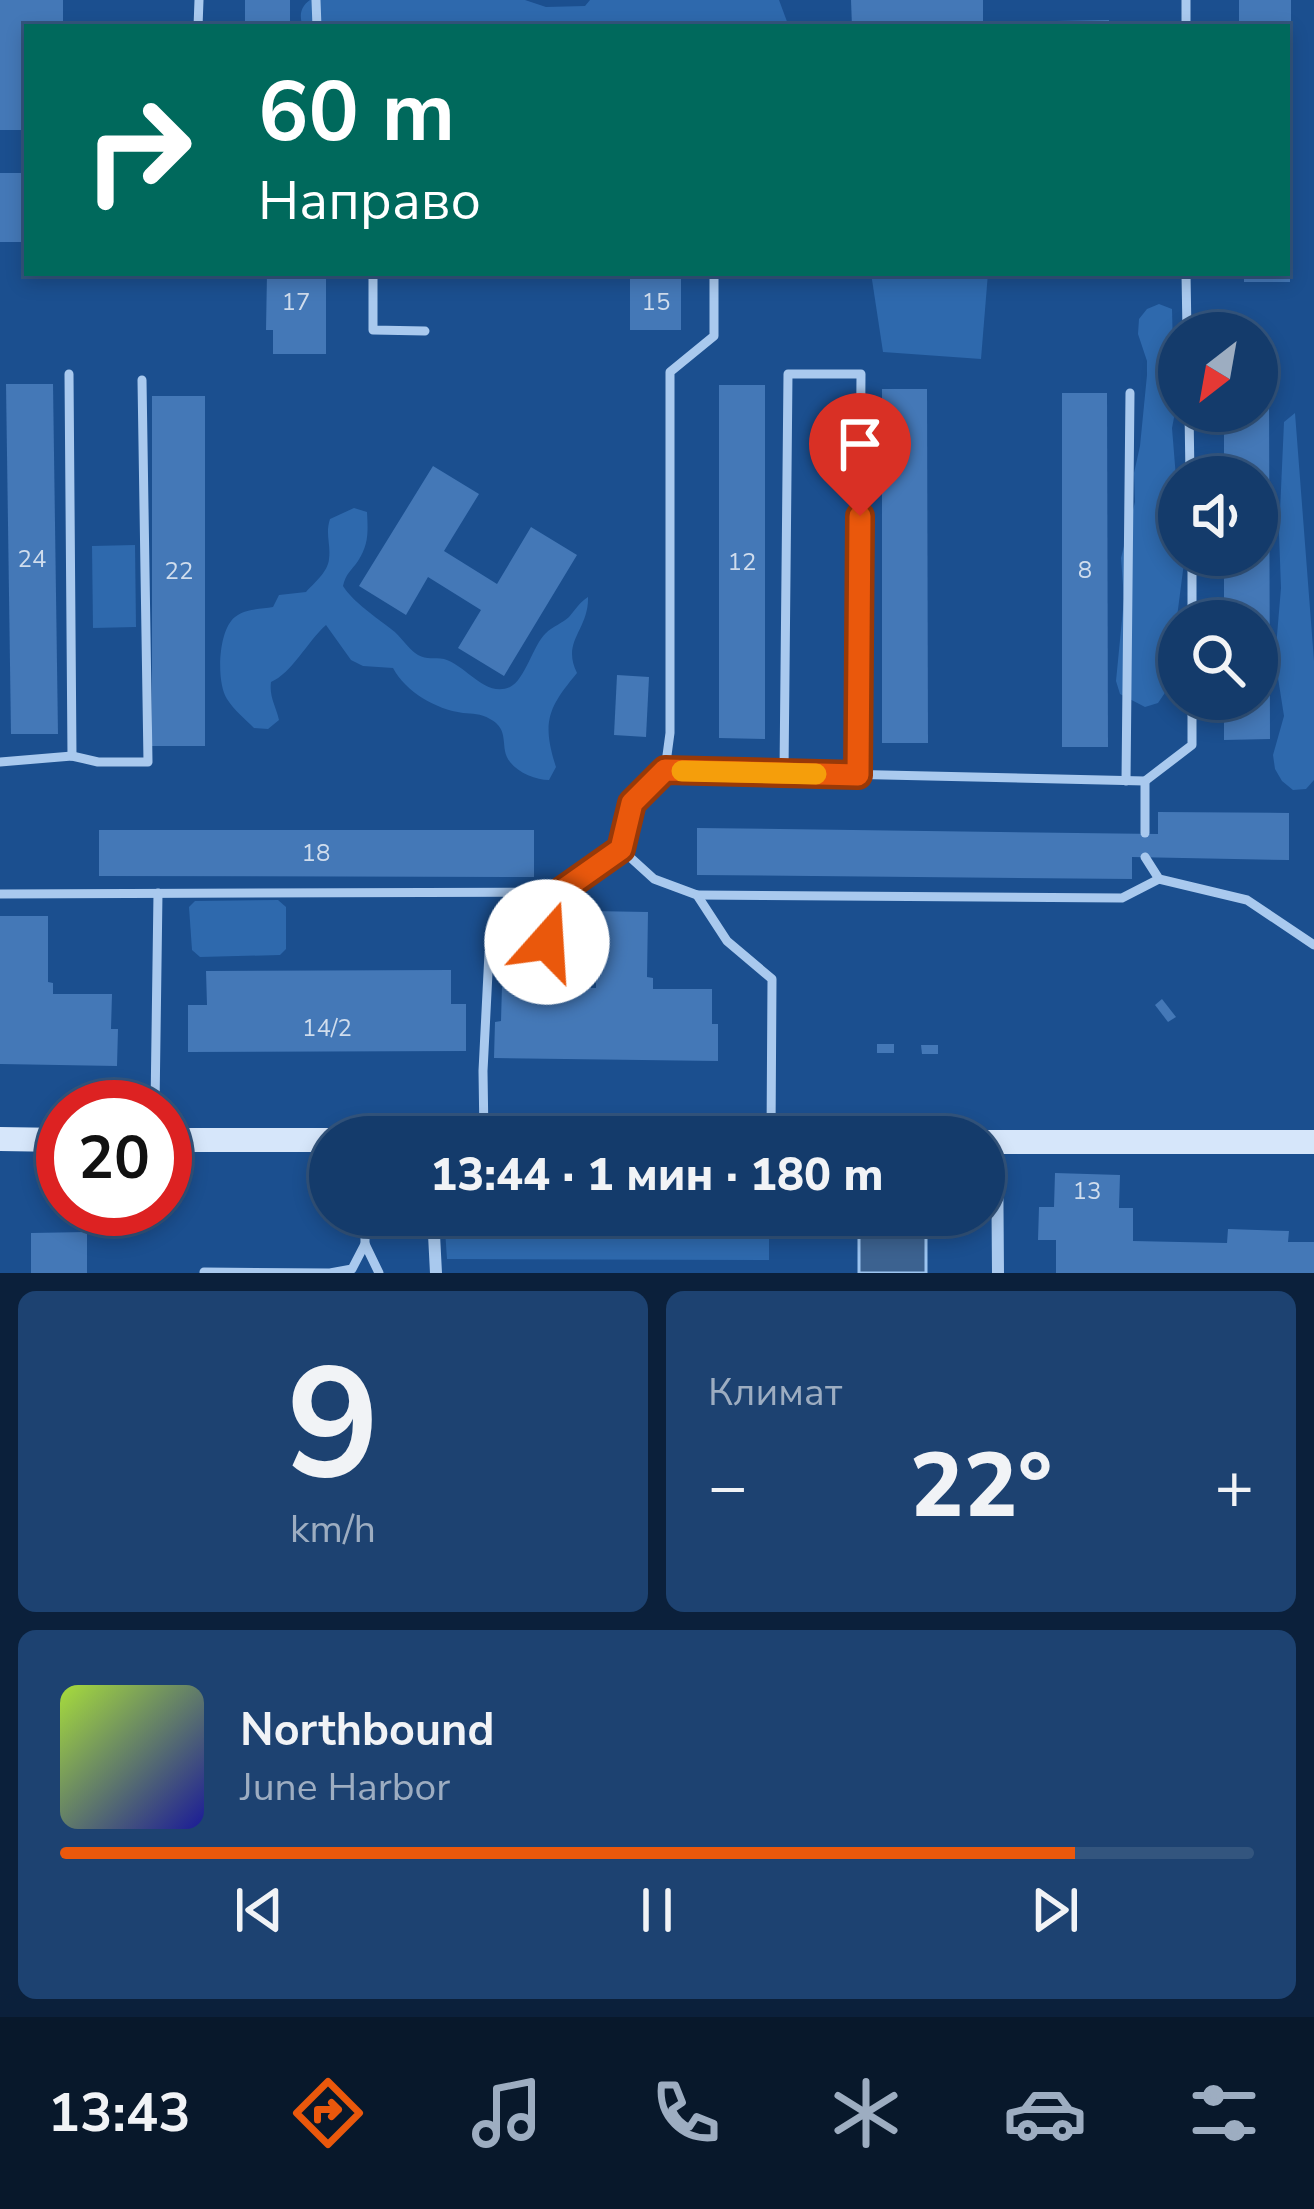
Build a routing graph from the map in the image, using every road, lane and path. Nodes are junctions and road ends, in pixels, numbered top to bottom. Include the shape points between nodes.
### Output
1 (373, 276) edge
2 (714, 276) edge
3 (1186, 276) edge
4 (1187, 312) edge
5 (425, 331) dead end
6 (70, 374) dead end
7 (142, 380) dead end
8 (1130, 393) dead end
9 (1192, 720) edge
10 (72, 756) junction
11 (0, 762) edge
12 (665, 770) junction
13 (784, 773) junction
14 (858, 775) junction
15 (1126, 781) junction
16 (1145, 781) junction
17 (1145, 833) dead end
18 (621, 849) junction
19 (1145, 857) dead end
20 (1159, 879) junction
21 (560, 892) junction
22 (158, 893) junction
23 (0, 894) edge
24 (697, 895) junction
25 (1314, 945) edge
26 (155, 1080) edge
27 (484, 1116) edge
28 (771, 1116) edge
29 (0, 1139) edge
30 (36, 1139) edge
31 (192, 1140) edge
32 (309, 1140) edge
33 (1005, 1142) edge
34 (1314, 1142) edge
35 (365, 1236) edge
36 (435, 1236) edge
37 (996, 1236) edge
38 (365, 1244) junction
39 (204, 1272) edge
40 (380, 1273) edge
41 (436, 1273) edge
42 (998, 1273) edge

1 - 5 lane via 373,330
2 - 12 lane via 714,336 670,372
3 - 4 lane
6 - 10 lane
7 - 10 lane via 148,762
8 - 15 lane
9 - 16 lane via 1192,745
10 - 11 lane
12 - 13 lane
12 - 18 lane via 632,803
13 - 14 lane
13 - 14 lane via 788,374 862,374
14 - 15 lane
15 - 16 lane
16 - 17 lane
18 - 21 lane
18 - 24 lane via 654,879
19 - 20 lane
20 - 24 lane via 1122,898
20 - 25 lane via 1247,900
21 - 22 lane
21 - 27 lane via 547,942 489,953
22 - 23 lane
22 - 26 lane
24 - 28 lane via 727,940 772,979
29 - 30 main road
31 - 32 main road
33 - 34 main road
35 - 38 lane
36 - 41 street
37 - 42 street
38 - 39 lane via 352,1269 330,1273
38 - 40 lane

